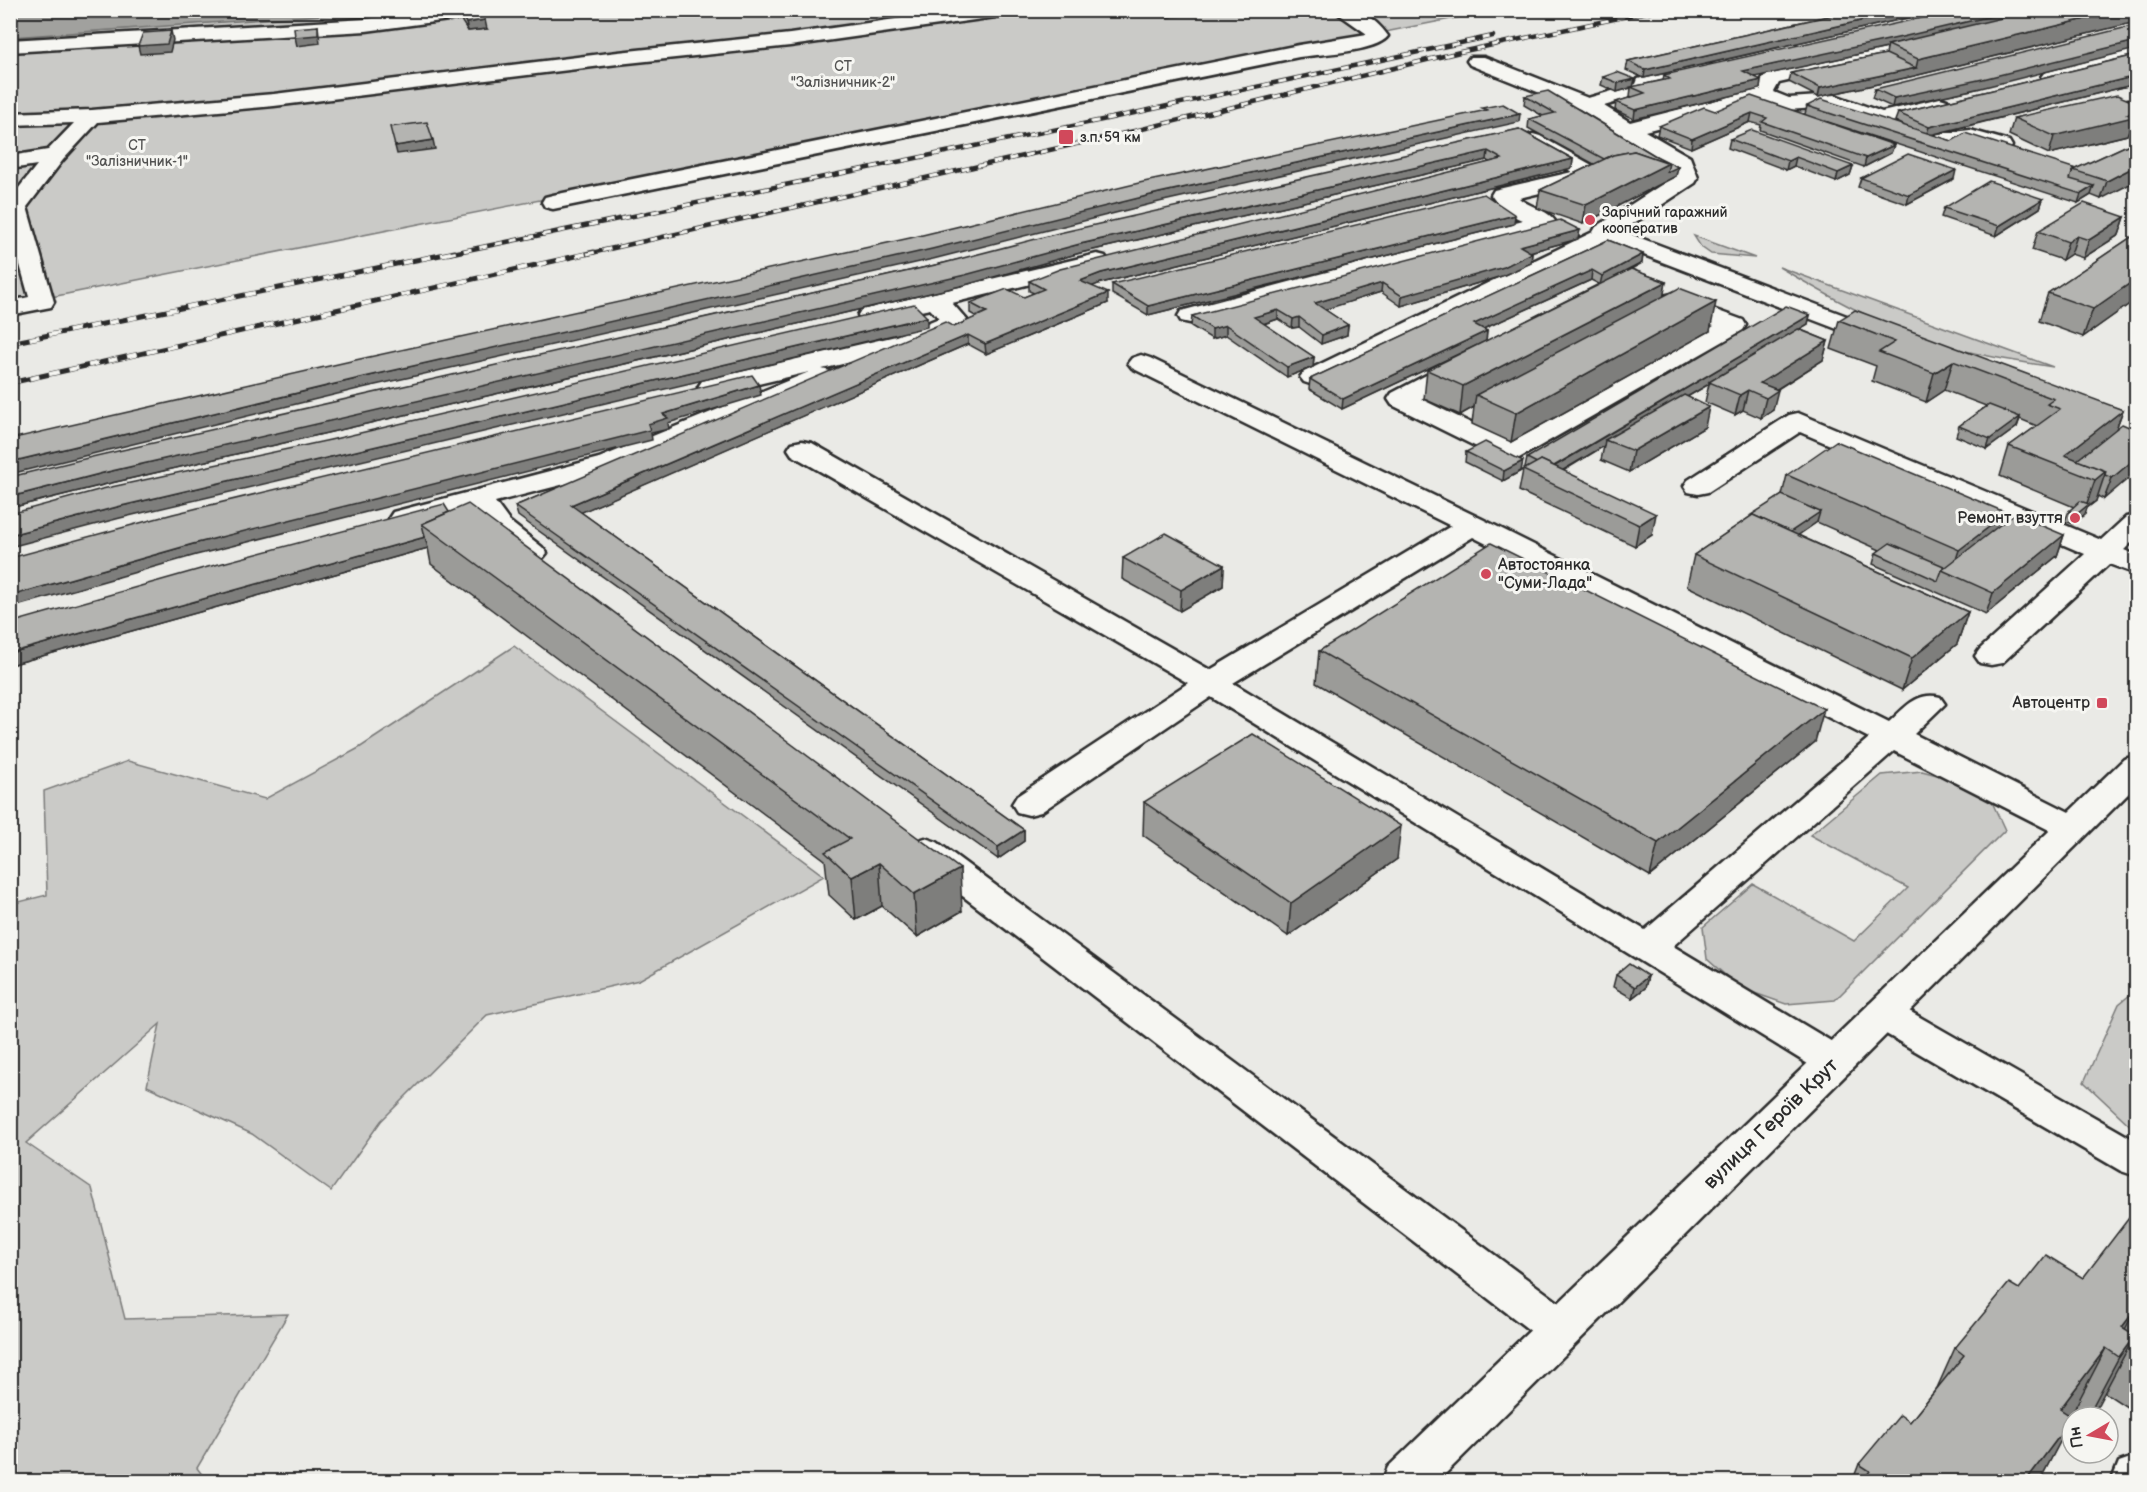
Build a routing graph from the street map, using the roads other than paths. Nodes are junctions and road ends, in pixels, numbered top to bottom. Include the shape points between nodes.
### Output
1 (478, 10) edge
2 (1003, 10) edge
3 (1342, 10) edge
4 (1947, 40) edge
5 (10, 46) edge
6 (2136, 55) edge
7 (1477, 61) dead end
8 (1725, 65) edge
9 (2036, 80) edge
10 (1870, 92) dead end
11 (1762, 94) junction
12 (1958, 100) edge
13 (1835, 101) junction
14 (1587, 105) junction
15 (92, 116) junction
16 (10, 119) edge
17 (1880, 119) junction
18 (1628, 129) junction
19 (1506, 134) edge
20 (2024, 154) edge
21 (55, 155) junction
22 (10, 163) edge
23 (1502, 195) junction
24 (1479, 200) edge
25 (553, 202) dead end
26 (1561, 224) junction
27 (1606, 233) junction
28 (1122, 255) edge
29 (1667, 256) junction
30 (935, 300) junction
31 (10, 308) edge
32 (1190, 316) edge
33 (842, 322) edge
34 (903, 342) junction
35 (1902, 346) edge
36 (1484, 354) edge
37 (1141, 363) dead end
38 (1313, 377) edge
39 (684, 393) edge
40 (1487, 410) edge
41 (1456, 426) junction
42 (802, 449) dead end
43 (1698, 486) dead end
44 (478, 498) junction
45 (2136, 523) edge
46 (1472, 525) junction
47 (375, 526) edge
48 (2105, 552) junction
49 (2136, 565) edge
50 (556, 571) edge
51 (1991, 656) dead end
52 (1210, 683) junction
53 (1929, 704) dead end
54 (1890, 736) junction
55 (2136, 767) edge
56 (1029, 804) dead end
57 (2073, 828) junction
58 (900, 831) edge
59 (1647, 948) junction
60 (1883, 1014) junction
61 (1834, 1062) junction
62 (2136, 1160) edge
63 (1561, 1329) junction
64 (2136, 1477) edge
65 (1405, 1482) edge
66 (2133, 1482) edge

1 - 5 main road via 366,25
2 - 15 main road via 790,40 274,100
3 - 25 main road via 1370,26 1378,36
4 - 11 main road via 1772,79
6 - 9 main road
7 - 14 main road
8 - 14 main road via 1645,83 1651,86
10 - 13 main road
11 - 13 main road via 1786,104
11 - 18 main road
12 - 17 main road
13 - 17 main road
14 - 18 main road
15 - 16 main road
15 - 21 main road
17 - 20 main road via 1936,141 1970,136
18 - 27 main road via 1682,162 1687,178
19 - 23 main road via 1518,131 1591,174
21 - 22 main road
21 - 31 main road via 16,207 42,302
23 - 24 main road
23 - 26 main road via 1521,211
26 - 27 main road
26 - 32 main road
27 - 29 main road
27 - 38 main road
28 - 30 main road
29 - 35 main road
29 - 41 main road via 1657,296 1734,326 1509,452
30 - 33 main road
30 - 34 main road via 955,320
34 - 39 main road
34 - 44 main road via 609,464
36 - 41 main road via 1401,399
37 - 46 main road
40 - 41 main road
42 - 52 main road
43 - 48 main road via 1798,421
44 - 47 main road
44 - 50 main road via 499,527
45 - 48 main road
46 - 52 main road
46 - 54 main road
48 - 49 main road
48 - 51 main road
52 - 56 main road
52 - 59 main road
53 - 54 main road
54 - 57 main road
54 - 59 main road
55 - 57 main road, вулиця Героїв Крут
57 - 60 main road, вулиця Героїв Крут
58 - 63 main road
59 - 61 main road
60 - 61 main road, вулиця Героїв Крут
60 - 62 main road
61 - 63 main road, вулиця Героїв Крут
63 - 65 main road, вулиця Героїв Крут
64 - 66 main road

